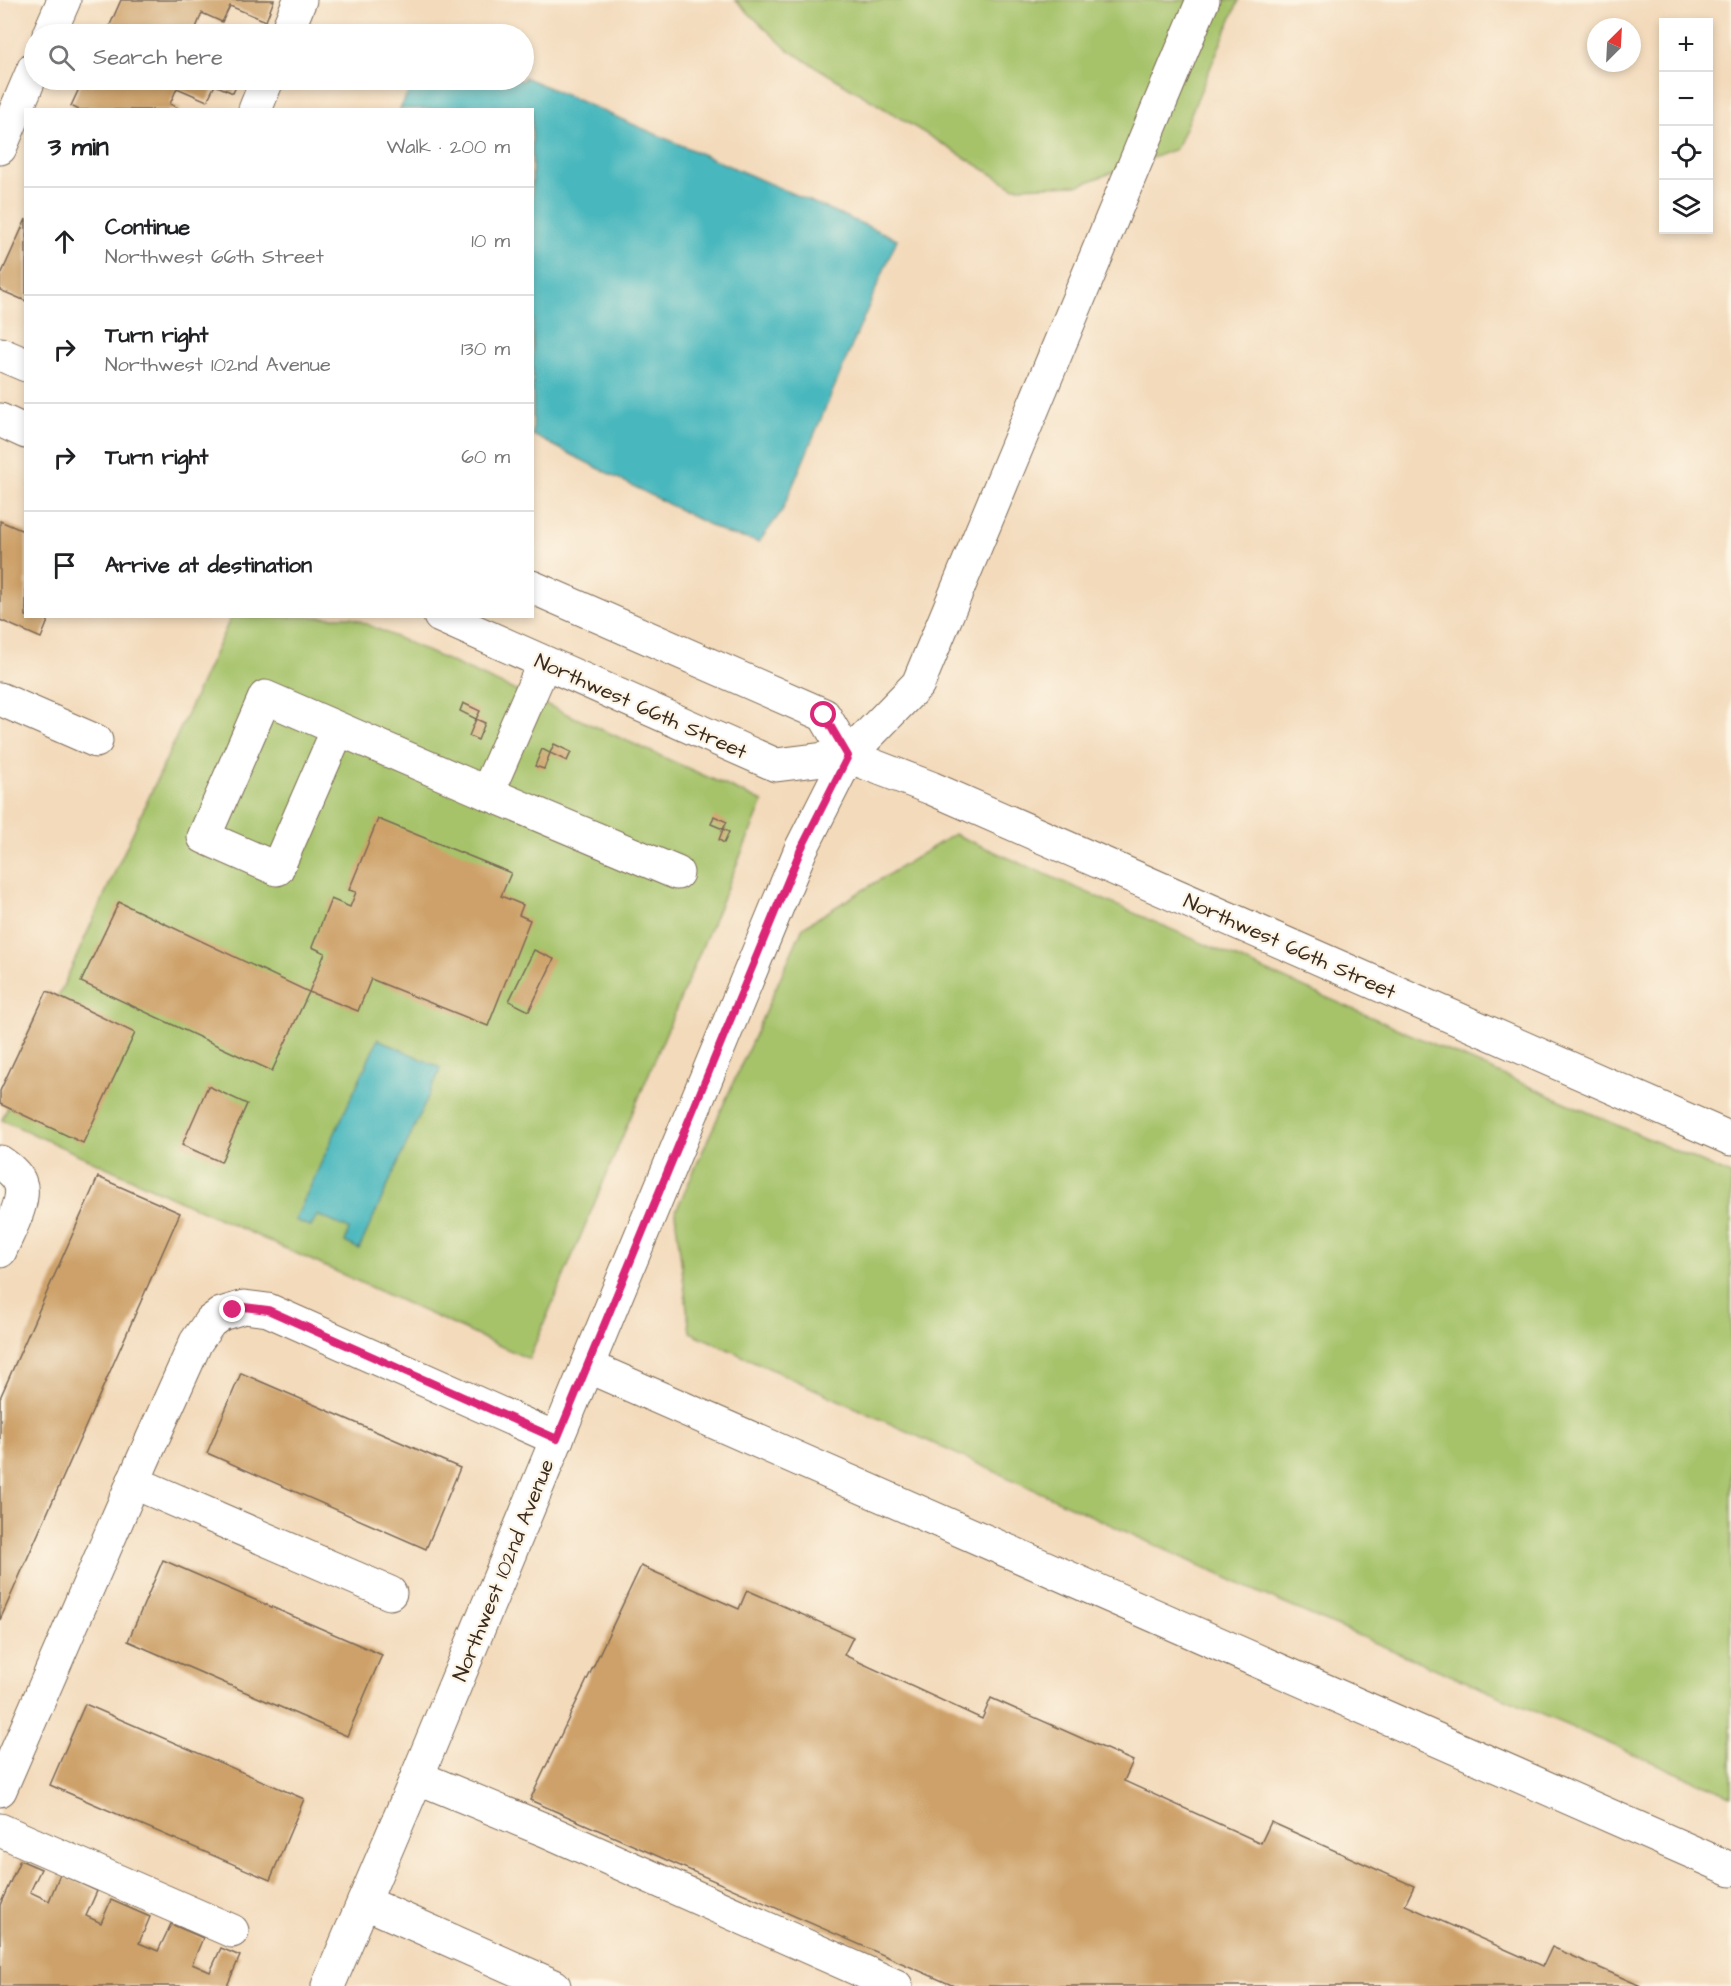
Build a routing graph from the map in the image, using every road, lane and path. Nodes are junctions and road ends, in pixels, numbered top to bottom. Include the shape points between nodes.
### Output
1 (64, 0) edge
2 (300, 0) edge
3 (1203, 0) edge
4 (53, 24) edge
5 (289, 24) edge
6 (25, 90) edge
7 (263, 90) edge
8 (256, 108) edge
9 (9, 126) edge
10 (0, 354) edge
11 (24, 364) edge
12 (0, 420) edge
13 (24, 431) edge
14 (534, 588) edge
15 (444, 618) edge
16 (544, 663) junction
17 (0, 699) edge
18 (338, 729) junction
19 (96, 741) dead end
20 (848, 756) junction
21 (487, 793) junction
22 (677, 873) dead end
23 (1731, 1139) edge
24 (0, 1162) edge
25 (0, 1251) edge
26 (587, 1366) junction
27 (557, 1439) junction
28 (134, 1482) junction
29 (390, 1593) dead end
30 (417, 1777) junction
31 (0, 1790) edge
32 (0, 1830) edge
33 (1731, 1869) edge
34 (364, 1902) junction
35 (232, 1931) dead end
36 (328, 1986) edge
37 (554, 1986) edge
38 (896, 1986) edge

1 - 4 street
2 - 5 street
3 - 20 street, Northwest 102nd Avenue via 918,684
6 - 9 street
7 - 8 street
10 - 11 street
12 - 13 street
14 - 20 street via 824,715
15 - 16 street, Northwest 66th Street
16 - 20 street, Northwest 66th Street via 776,765
16 - 21 street
17 - 19 street
18 - 18 street via 265,697 204,837 277,868
18 - 21 street
20 - 23 street, Northwest 66th Street via 931,788
20 - 26 street, Northwest 102nd Avenue via 801,849
21 - 22 street
24 - 25 street via 20,1183 20,1205
26 - 27 street, Northwest 102nd Avenue
26 - 33 street
27 - 28 street via 268,1310 244,1307 221,1314 202,1331
27 - 30 street, Northwest 102nd Avenue
28 - 29 street
28 - 31 street
30 - 34 street, Northwest 102nd Avenue
30 - 38 street
32 - 35 street
34 - 36 street, Northwest 102nd Avenue
34 - 37 street

